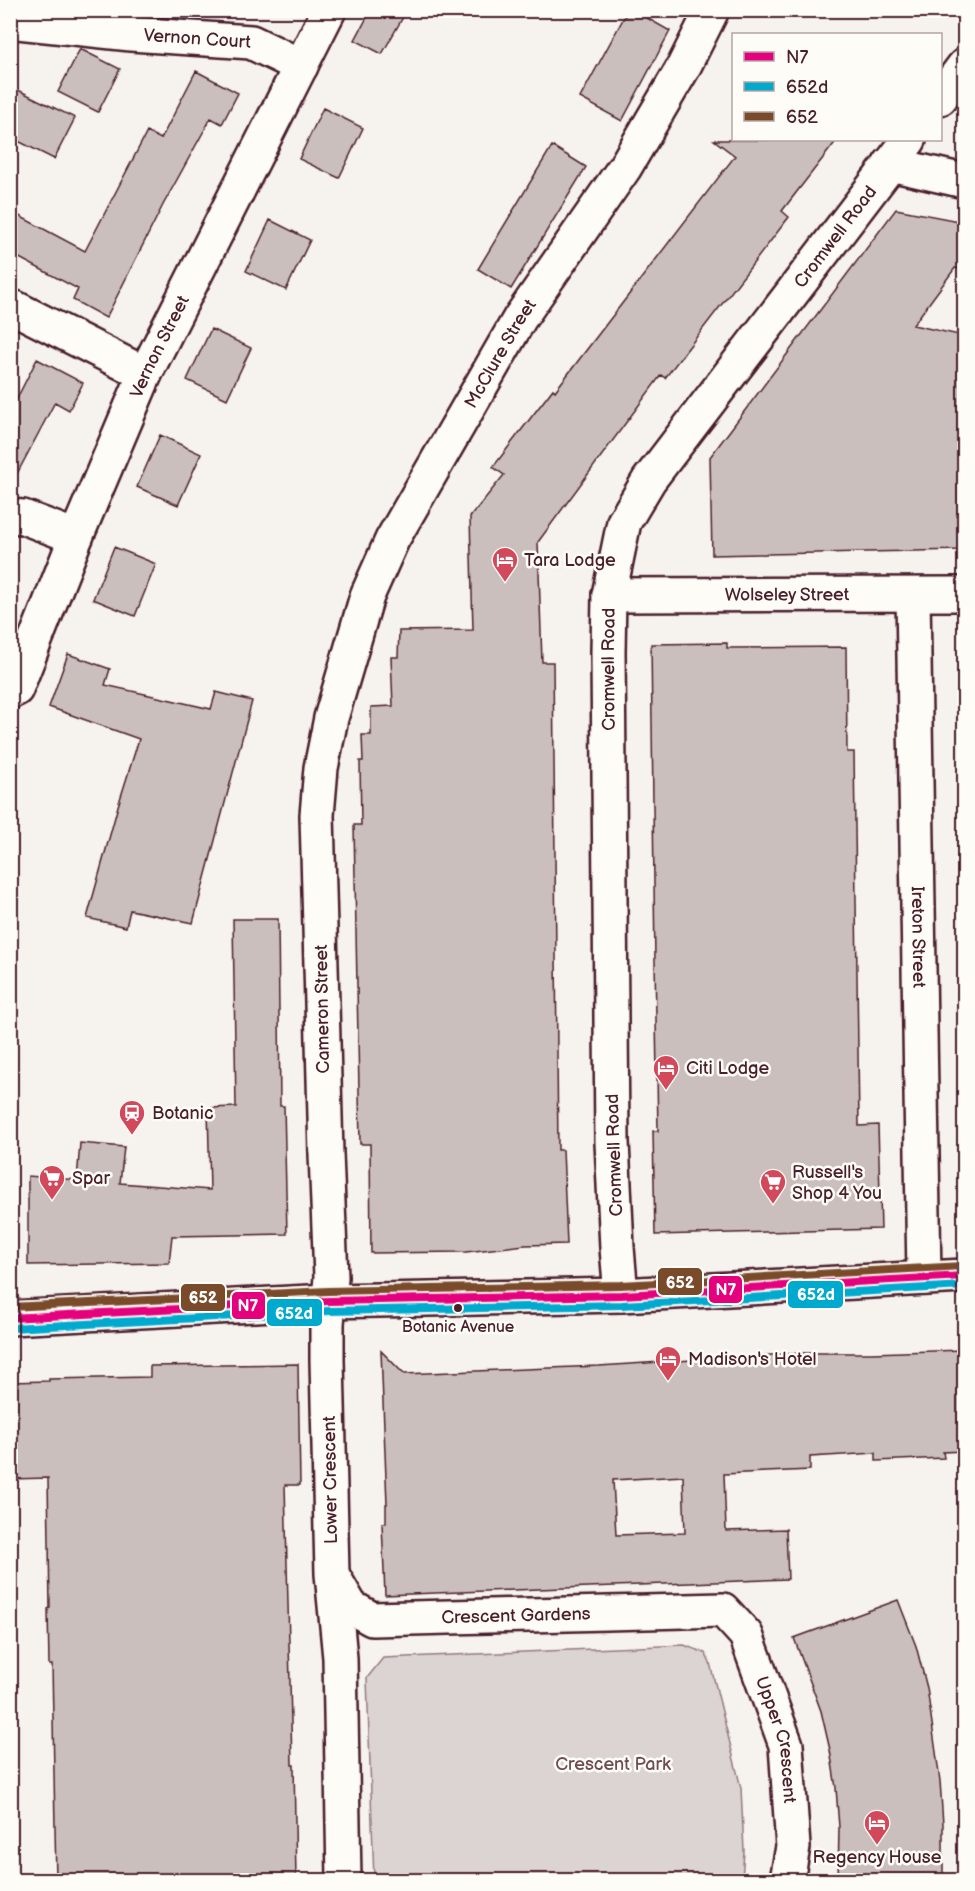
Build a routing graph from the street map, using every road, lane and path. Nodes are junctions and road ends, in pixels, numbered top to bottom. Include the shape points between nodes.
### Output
1 (329, 10) edge
2 (712, 10) edge
3 (18, 22) dead end
4 (300, 66) junction
5 (964, 66) edge
6 (942, 95) edge
7 (899, 152) edge
8 (964, 181) edge
9 (10, 307) edge
10 (145, 374) junction
11 (10, 516) edge
12 (76, 537) junction
13 (964, 594) edge
14 (609, 595) junction
15 (913, 595) junction
16 (10, 692) edge
17 (332, 718) joint
18 (964, 1276) edge
19 (924, 1278) junction
20 (621, 1294) junction
21 (329, 1301) junction
22 (10, 1318) edge
23 (332, 1574) junction
24 (723, 1610) joint
25 (372, 1619) junction
26 (340, 1658) junction
27 (344, 1881) edge
28 (787, 1881) edge

1 - 4 street, Vernon Street
2 - 17 street, McClure Street via 625,167 520,318 392,540 367,596
3 - 4 street, Vernon Court via 251,42
4 - 10 street, Vernon Street
5 - 6 street
7 - 8 street
7 - 14 street, Cromwell Road via 648,480 624,522
9 - 10 street
10 - 12 street, Vernon Street
11 - 12 street
12 - 16 street, Vernon Street via 16,689
13 - 15 street, Wolseley Street
14 - 15 street, Wolseley Street
14 - 20 street, Cromwell Road via 612,1143
15 - 19 street, Ireton Street
17 - 21 street, Cameron Street via 321,768 317,815
18 - 19 street
19 - 20 street
20 - 21 street
21 - 22 street
21 - 23 street, Lower Crescent
23 - 25 street via 351,1607
23 - 26 street, Lower Crescent
24 - 25 street, Crescent Gardens
24 - 28 street, Upper Crescent via 746,1635 786,1745 793,1847
25 - 26 street
26 - 27 street, Lower Crescent

